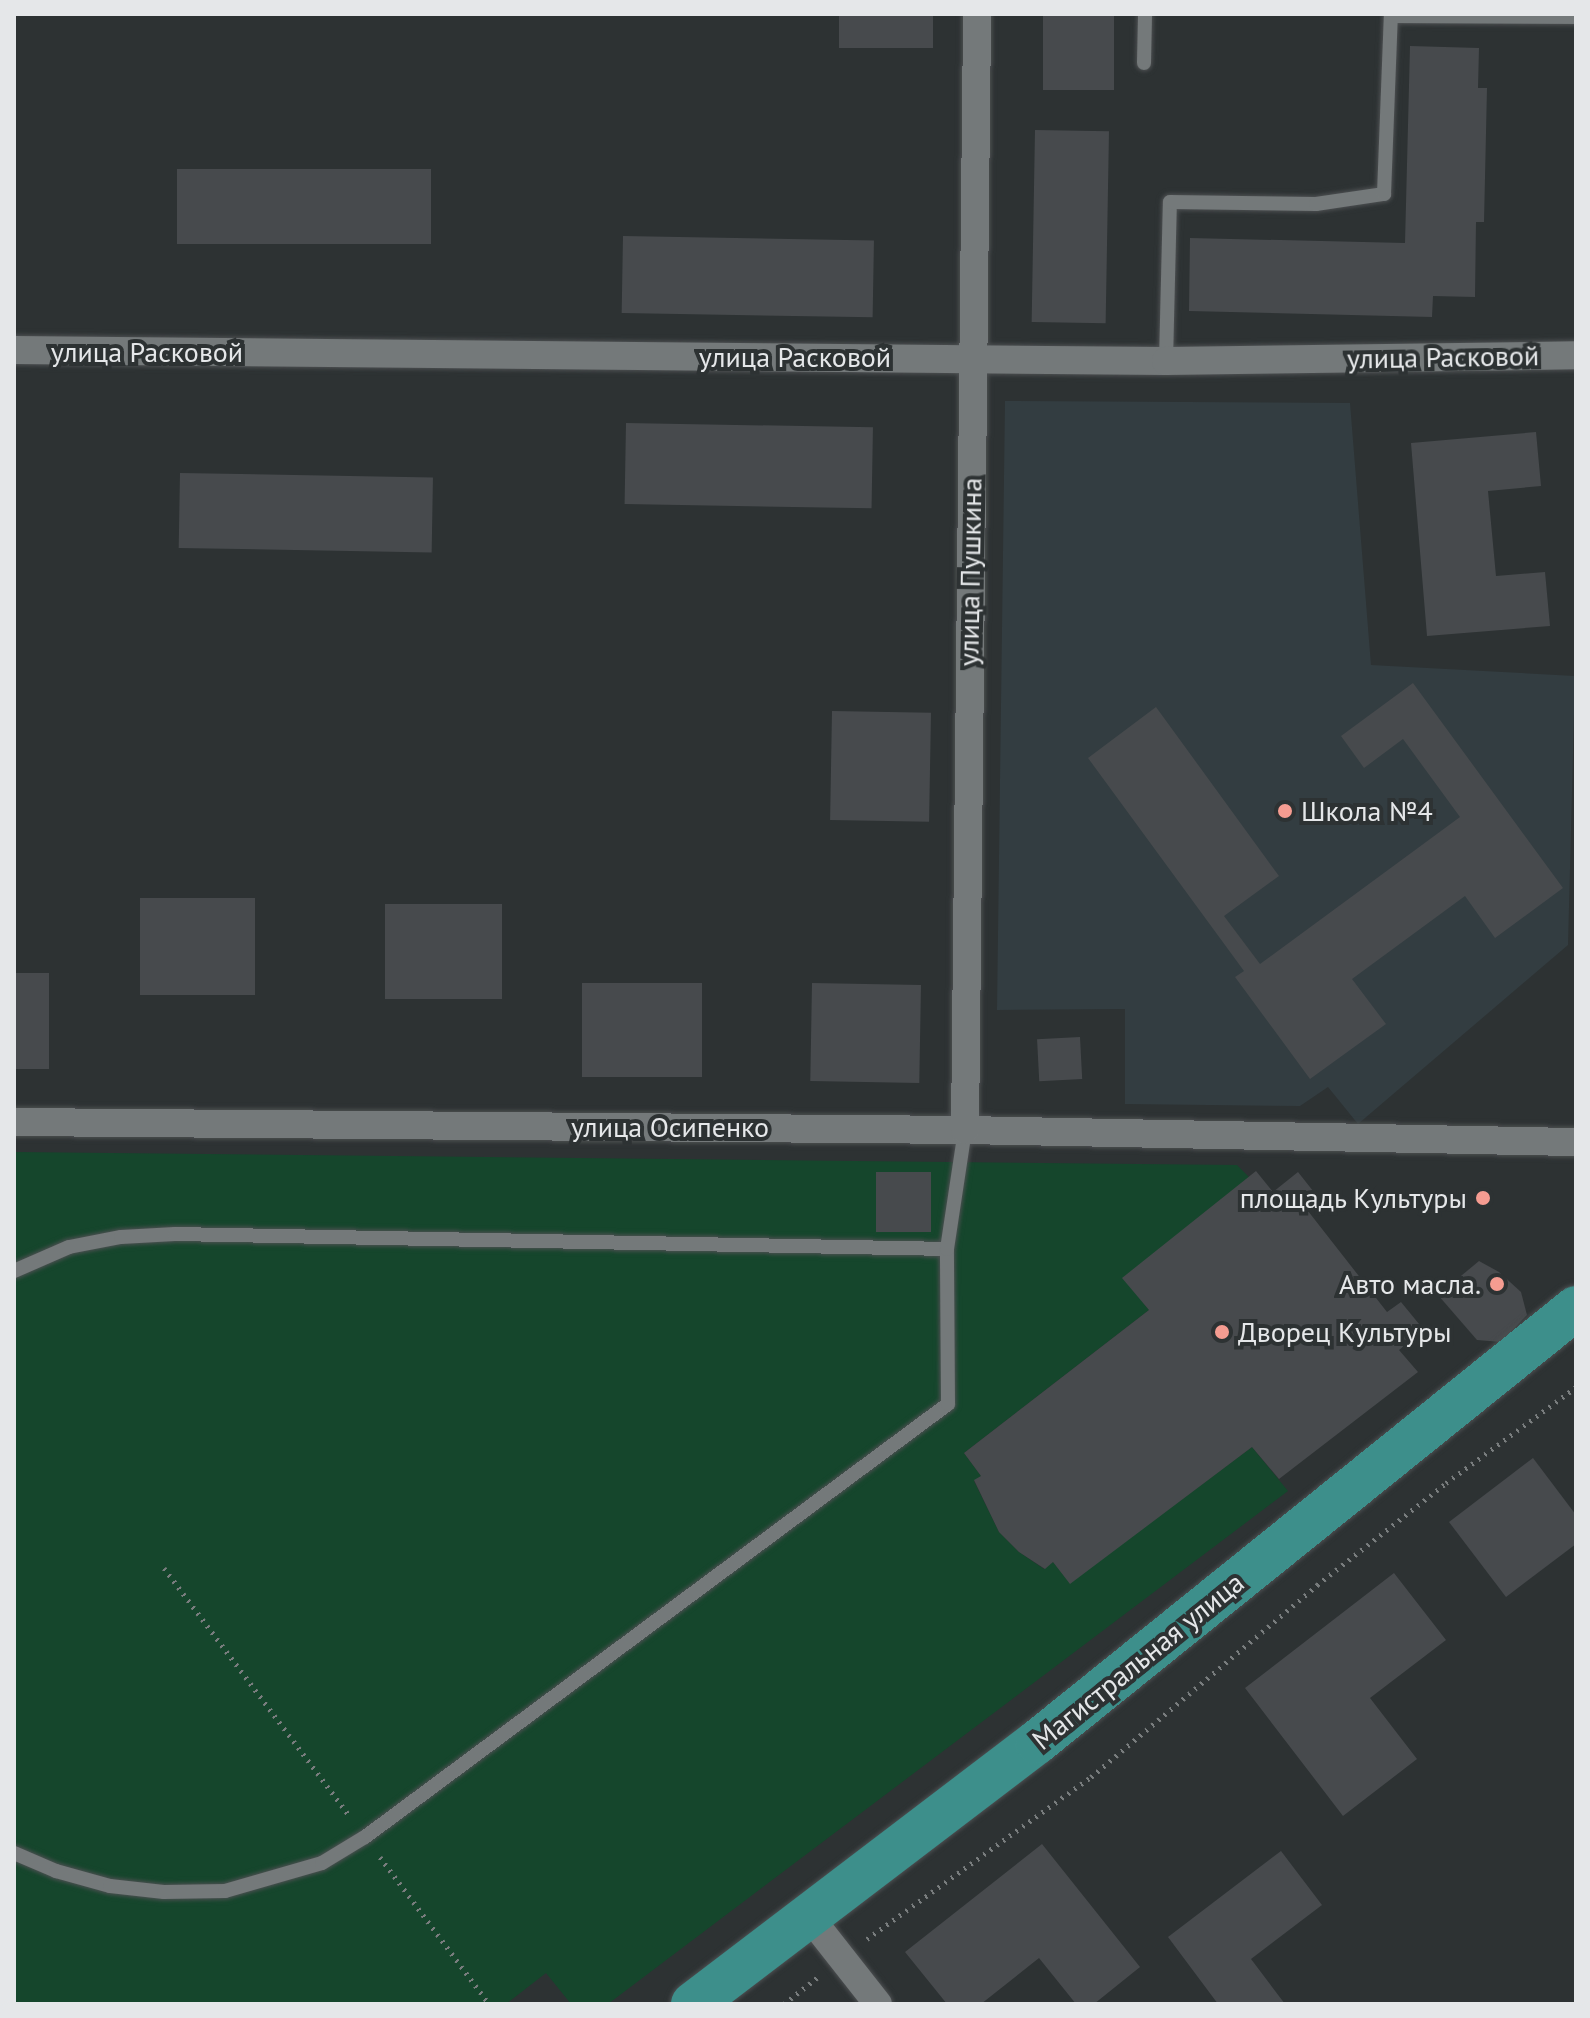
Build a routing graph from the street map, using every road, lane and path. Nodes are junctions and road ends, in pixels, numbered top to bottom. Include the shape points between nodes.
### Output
1 (977, 14) edge
2 (1145, 14) edge
3 (1391, 15) edge
4 (1576, 17) edge
5 (1144, 63) dead end
6 (14, 350) edge
7 (1576, 355) edge
8 (972, 358) junction
9 (1166, 361) junction
10 (14, 1122) edge
11 (965, 1130) junction
12 (1576, 1142) edge
13 (947, 1249) junction
14 (14, 1271) edge
15 (1576, 1308) edge
16 (1576, 1387) edge
17 (164, 1568) dead end
18 (365, 1837) junction
19 (14, 1853) edge
20 (808, 1915) junction
21 (842, 1958) junction
22 (489, 2004) edge
23 (693, 2004) edge
24 (784, 2004) edge
25 (878, 2004) edge

1 - 8 street, улица Пушкина
2 - 5 lane
3 - 4 lane
3 - 9 lane via 1384,194 1316,204 1170,202
6 - 8 street, улица Расковой
7 - 9 street, улица Расковой
8 - 9 street, улица Расковой
8 - 11 street, улица Пушкина
10 - 11 street, улица Осипенко
11 - 12 street, улица Осипенко
11 - 13 lane
13 - 14 lane via 175,1234 69,1247
13 - 18 lane via 948,1404
15 - 20 main road, Магистральная улица via 1037,1742
16 - 21 path via 1317,1585 1091,1777
17 - 18 path
18 - 19 lane via 322,1863 225,1891 110,1886
18 - 22 path
20 - 21 street
20 - 23 main road, Магистральная улица
21 - 24 path
21 - 25 street

